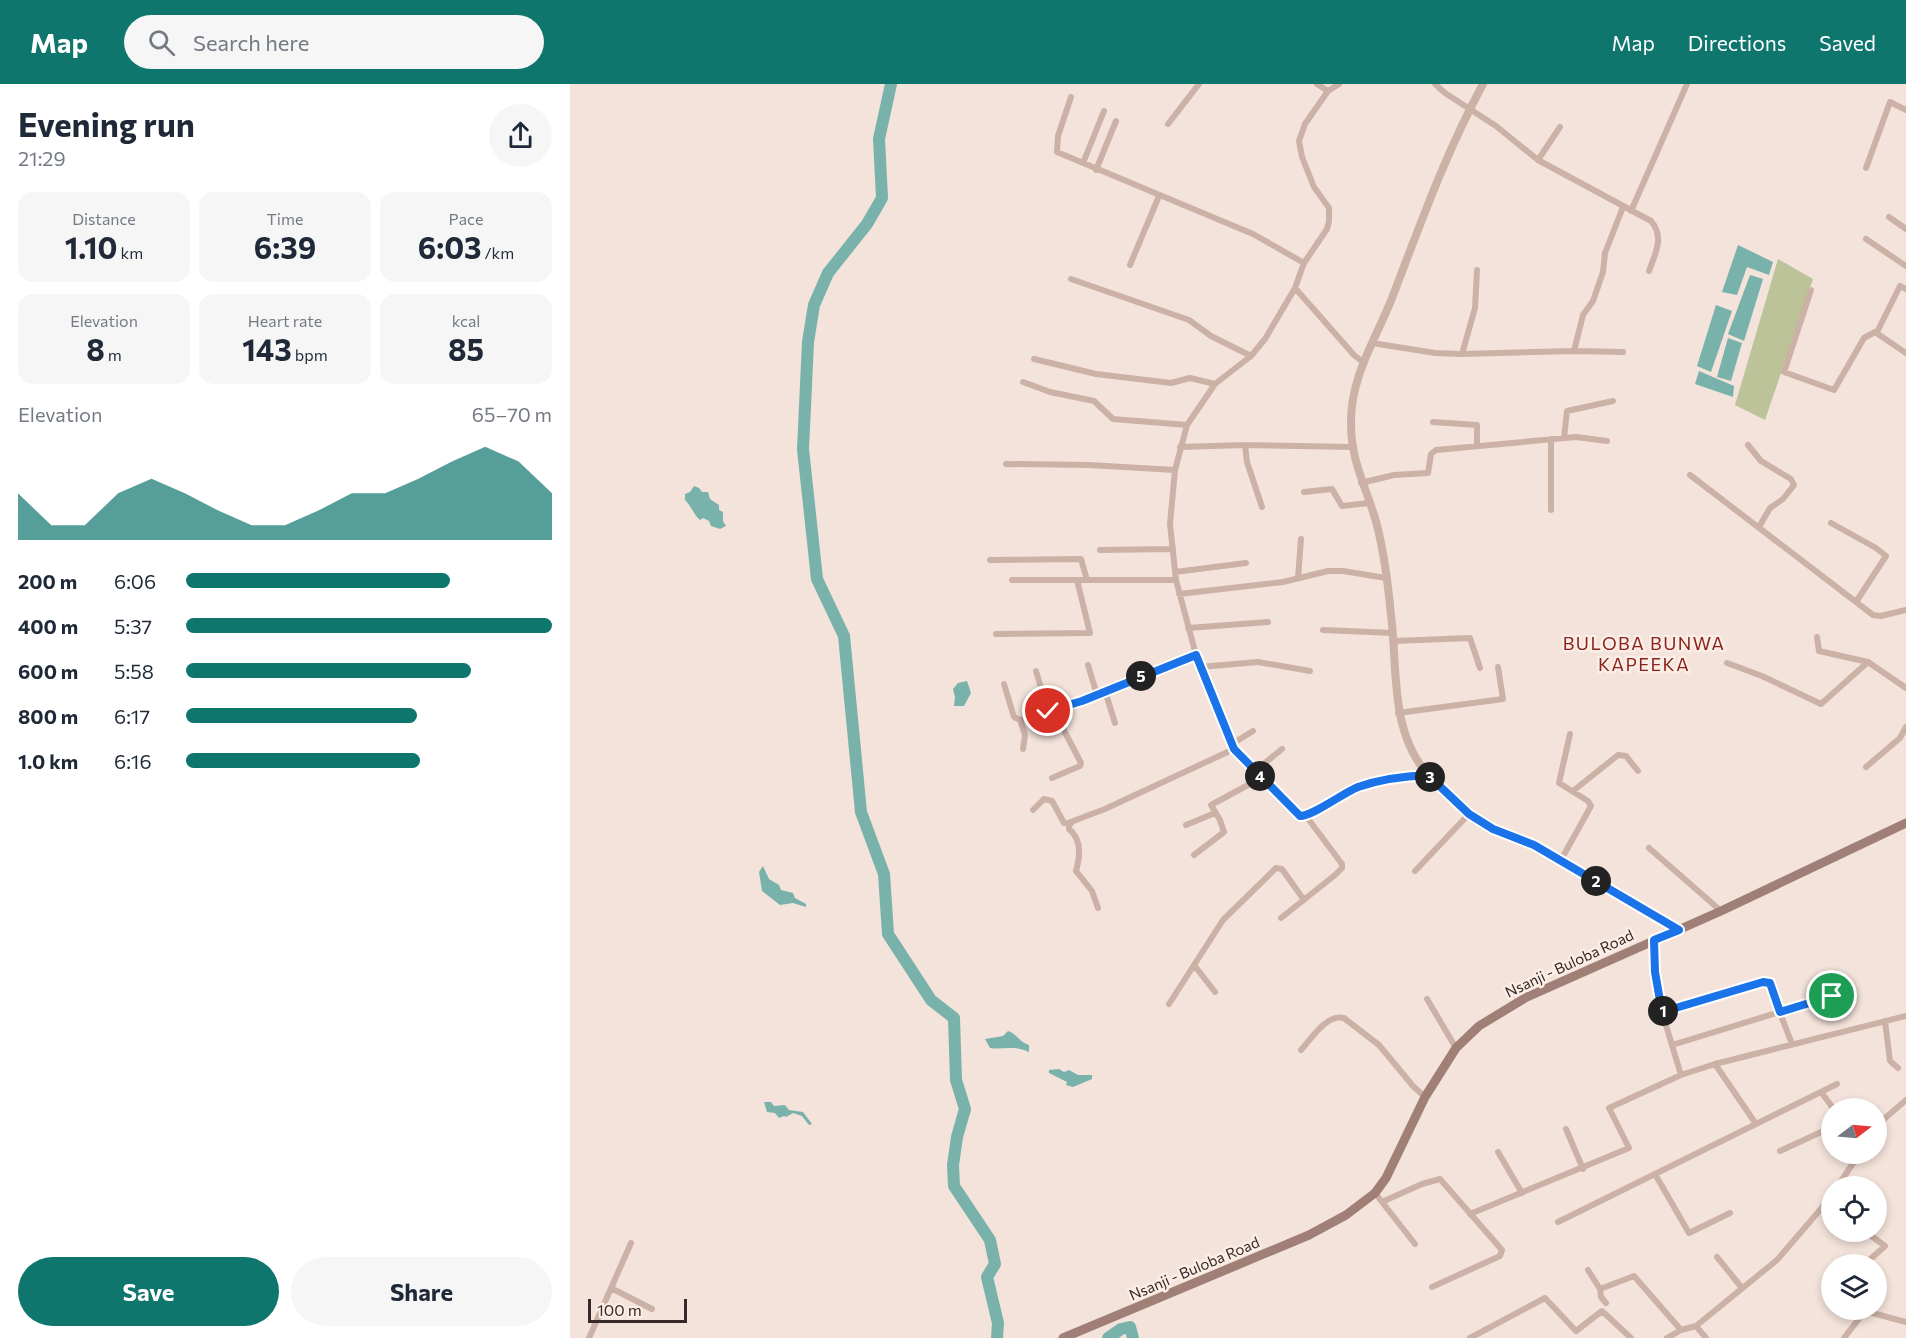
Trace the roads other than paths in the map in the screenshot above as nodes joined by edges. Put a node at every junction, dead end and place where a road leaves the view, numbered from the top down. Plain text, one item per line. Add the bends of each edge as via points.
1 (1199, 84) edge
2 (1317, 84) edge
3 (1339, 84) edge
4 (1435, 84) edge
5 (1483, 84) edge
6 (1687, 84) edge
7 (1328, 92) junction
8 (1071, 97) dead end
9 (1470, 108) junction
10 (1906, 110) edge
11 (1104, 111) dead end
12 (1116, 121) dead end
13 (1168, 124) dead end
14 (1560, 127) dead end
15 (1538, 160) junction
16 (1083, 163) junction
17 (1866, 168) dead end
18 (1096, 170) junction
19 (1159, 196) junction
20 (1623, 207) junction
21 (1631, 211) junction
22 (1889, 217) dead end
23 (1906, 228) edge
24 (1866, 239) dead end
25 (1304, 263) junction
26 (1130, 265) dead end
27 (1906, 266) edge
28 (1477, 270) dead end
29 (1649, 271) dead end
30 (1071, 279) dead end
31 (1295, 288) junction
32 (1906, 289) edge
33 (1811, 290) dead end
34 (1877, 332) junction
35 (1372, 344) junction
36 (1574, 351) junction
37 (1623, 352) dead end
38 (1906, 353) edge
39 (1462, 354) junction
40 (1251, 356) junction
41 (1034, 359) dead end
42 (1364, 363) junction
43 (1023, 382) dead end
44 (1215, 384) junction
45 (1613, 401) dead end
46 (1433, 422) dead end
47 (1187, 425) junction
48 (1564, 438) junction
49 (1551, 439) junction
50 (1607, 441) dead end
51 (1245, 445) junction
52 (1748, 445) dead end
53 (1477, 446) junction
54 (1180, 447) junction
55 (1353, 447) junction
56 (1006, 464) dead end
57 (1175, 470) junction
58 (1690, 475) dead end
59 (1361, 483) junction
60 (1304, 492) dead end
61 (1369, 503) junction
62 (1262, 507) dead end
63 (1551, 510) dead end
64 (1831, 523) dead end
65 (1759, 527) junction
66 (1301, 539) dead end
67 (1173, 549) junction
68 (1100, 550) dead end
69 (990, 560) dead end
70 (1246, 563) dead end
71 (1175, 572) junction
72 (1298, 578) junction
73 (1386, 578) junction
74 (1012, 580) dead end
75 (1077, 580) junction
76 (1086, 580) junction
77 (1176, 580) junction
78 (1179, 594) junction
79 (1856, 602) junction
80 (1906, 609) edge
81 (1268, 622) dead end
82 (1188, 628) junction
83 (1323, 630) dead end
84 (996, 634) dead end
85 (1394, 637) junction
86 (1817, 637) dead end
87 (1196, 655) junction
88 (1868, 662) junction
89 (1727, 663) dead end
90 (1088, 665) dead end
91 (1200, 666) junction
92 (1498, 667) dead end
93 (1480, 668) dead end
94 (1036, 671) dead end
95 (1310, 671) dead end
96 (1004, 684) dead end
97 (1906, 688) edge
98 (1105, 691) junction
99 (1097, 695) junction
100 (1058, 707) junction
101 (1048, 711) junction
102 (1398, 713) junction
103 (1020, 720) junction
104 (1115, 723) dead end
105 (1906, 727) edge
106 (1253, 731) dead end
107 (1570, 734) dead end
108 (1233, 746) junction
109 (1023, 749) dead end
110 (1282, 749) dead end
111 (1866, 767) dead end
112 (1255, 771) junction
113 (1638, 771) dead end
114 (1428, 775) junction
115 (1052, 778) dead end
116 (1261, 778) junction
117 (1573, 791) junction
118 (1034, 810) dead end
119 (1215, 813) junction
120 (1469, 814) junction
121 (1306, 816) junction
122 (1072, 822) junction
123 (1906, 823) edge
124 (1186, 825) dead end
125 (1649, 848) dead end
126 (1194, 855) dead end
127 (1561, 860) junction
128 (1415, 872) dead end
129 (1304, 900) junction
130 (1098, 908) dead end
131 (1721, 911) junction
132 (1281, 918) dead end
133 (1679, 930) junction
134 (1654, 940) junction
135 (1194, 964) junction
136 (1215, 992) dead end
137 (1832, 996) dead end
138 (1427, 999) dead end
139 (1169, 1004) dead end
140 (1662, 1012) junction
141 (1780, 1012) junction
142 (1906, 1016) edge
143 (1886, 1021) junction
144 (1792, 1044) junction
145 (1672, 1045) junction
146 (1456, 1048) junction
147 (1301, 1050) dead end
148 (1715, 1064) junction
149 (1898, 1068) dead end
150 (1681, 1075) junction
151 (1837, 1084) dead end
152 (1821, 1092) junction
153 (1425, 1097) junction
154 (1826, 1098) edge
155 (1906, 1100) edge
156 (1887, 1116) edge
157 (1756, 1124) junction
158 (1566, 1129) dead end
159 (1821, 1132) edge
160 (1780, 1151) dead end
161 (1498, 1152) dead end
162 (1583, 1169) junction
163 (1654, 1174) junction
164 (1375, 1192) junction
165 (1522, 1193) junction
166 (1384, 1201) junction
167 (1821, 1211) edge
168 (1730, 1213) dead end
169 (1470, 1214) junction
170 (1558, 1222) dead end
171 (1880, 1242) edge
172 (631, 1243) dead end
173 (1415, 1244) dead end
174 (1877, 1254) edge
175 (1717, 1257) dead end
176 (1588, 1270) dead end
177 (1432, 1287) dead end
178 (611, 1288) junction
179 (1742, 1288) junction
180 (1600, 1289) junction
181 (1606, 1303) dead end
182 (652, 1309) dead end
183 (1906, 1321) edge
184 (1696, 1326) junction
185 (1681, 1330) junction
186 (589, 1338) edge
187 (1063, 1338) edge
188 (1470, 1338) edge
189 (1631, 1338) edge
190 (1667, 1338) edge
191 (1706, 1338) edge
192 (1844, 1338) edge

1 - 13 street
2 - 7 street
3 - 7 street
4 - 9 street
5 - 9 street
6 - 21 street
7 - 25 street via 1305,124 1299,141 1314,187 1329,208 1327,229
8 - 16 street via 1057,152
9 - 15 street
9 - 35 street
10 - 17 street via 1890,102
11 - 16 street
12 - 18 street
14 - 15 street
15 - 20 street
16 - 18 street
18 - 19 street
19 - 25 street via 1253,234
19 - 26 street
20 - 21 street
20 - 36 street via 1605,253 1593,301 1582,315
21 - 29 street via 1651,221 1658,232 1659,245
22 - 23 street
24 - 27 street
25 - 31 street
28 - 39 street via 1475,308
30 - 40 street via 1189,320
31 - 40 street via 1276,323
31 - 42 street
32 - 34 street via 1900,286
33 - 34 street via 1784,372 1834,390 1863,338
34 - 38 street
35 - 39 street
35 - 42 street
36 - 37 street
36 - 39 street
40 - 44 street
41 - 44 street via 1096,374 1171,383 1190,378
42 - 55 street via 1352,402
43 - 47 street via 1094,401 1113,419
44 - 47 street
45 - 48 street via 1567,411
46 - 53 street via 1477,425
47 - 54 street
48 - 49 street
48 - 50 street
49 - 53 street
49 - 63 street
51 - 54 street
51 - 55 street
51 - 62 street
52 - 65 street via 1761,461 1791,479 1794,485 1770,508
53 - 59 street via 1436,450 1431,454 1428,473 1394,474
54 - 57 street
55 - 59 street
56 - 57 street
57 - 67 street via 1170,524
58 - 65 street
59 - 61 street
60 - 61 street via 1332,489 1342,506
61 - 73 street
64 - 79 street via 1886,556
65 - 79 street
66 - 72 street
67 - 68 street
67 - 71 street
69 - 76 street via 1081,559
70 - 71 street
71 - 77 street
72 - 73 street via 1343,571
72 - 78 street
73 - 85 street
74 - 75 street
75 - 76 street
75 - 84 street via 1090,633
76 - 77 street
77 - 78 street
78 - 82 street
79 - 80 street via 1877,616
81 - 82 street
82 - 87 street
83 - 85 street
85 - 93 street via 1470,638
85 - 102 street
86 - 88 street via 1819,651
87 - 91 street
87 - 98 street
88 - 89 street via 1821,704
88 - 97 street
90 - 99 street
91 - 95 street via 1258,662
91 - 108 street
92 - 102 street via 1503,699
94 - 101 street
96 - 103 street via 1014,717
98 - 99 street
98 - 104 street
99 - 100 street
100 - 101 street
100 - 115 street via 1056,715 1081,764
101 - 103 street
102 - 114 street via 1411,749
103 - 109 street via 1025,735
105 - 111 street via 1900,738
106 - 108 street
107 - 117 street via 1559,783
108 - 112 street
108 - 122 street
110 - 112 street
112 - 116 street
113 - 117 street via 1626,756 1618,755
114 - 120 street
114 - 121 street via 1402,776 1358,787
116 - 119 street via 1211,805
116 - 121 street via 1294,812
117 - 127 street via 1588,801 1591,809
118 - 122 street via 1044,799 1052,801 1065,823
119 - 124 street
119 - 126 street via 1224,832
120 - 127 street
120 - 128 street
121 - 129 street via 1342,868
122 - 130 street via 1069,829 1079,844 1076,871 1092,891
123 - 131 main road, Nsanji - Buloba Road
125 - 131 street
127 - 133 street
129 - 132 street
129 - 135 street via 1282,869 1276,868 1223,920
131 - 133 main road, Nsanji - Buloba Road
133 - 134 main road, Nsanji - Buloba Road
134 - 140 street
134 - 146 main road, Nsanji - Buloba Road via 1525,998 1479,1026
135 - 136 street
135 - 139 street
137 - 141 street
138 - 146 street
140 - 141 street via 1768,982
140 - 145 street
141 - 144 street
141 - 145 street
142 - 143 street
143 - 144 street
143 - 149 street via 1890,1061
144 - 148 street
145 - 150 street
146 - 153 main road, Nsanji - Buloba Road
147 - 153 street via 1330,1020 1344,1018 1379,1045
148 - 150 street
148 - 157 street
150 - 162 street via 1609,1108 1629,1148
151 - 152 street
152 - 154 street
152 - 157 street
153 - 164 main road, Nsanji - Buloba Road via 1386,1178
155 - 156 street
157 - 163 street
158 - 162 street
159 - 160 street
161 - 165 street
162 - 165 street
163 - 168 street via 1689,1233
163 - 170 street
164 - 166 street
164 - 187 main road, Nsanji - Buloba Road via 1346,1215 1309,1235
165 - 169 street
166 - 169 street via 1438,1179
166 - 173 street
167 - 179 street via 1777,1260
169 - 177 street via 1502,1250 1502,1255
171 - 174 street via 1885,1246
172 - 178 street
175 - 179 street
176 - 180 street
178 - 182 street
178 - 186 street
179 - 184 street
180 - 181 street
180 - 185 street via 1634,1276
183 - 192 street via 1865,1311
184 - 185 street
184 - 191 street
185 - 190 street
188 - 189 street via 1545,1298 1576,1331 1602,1311

